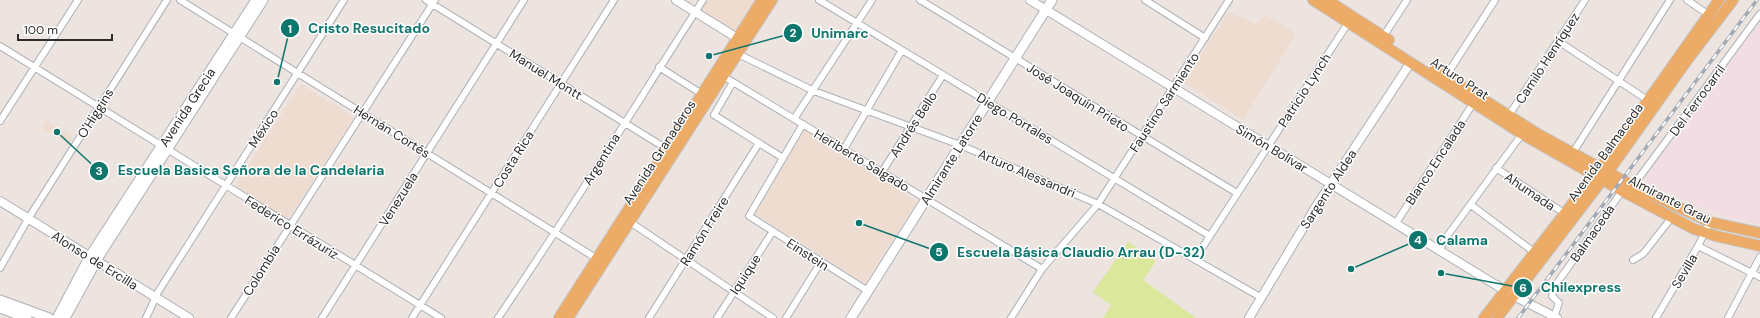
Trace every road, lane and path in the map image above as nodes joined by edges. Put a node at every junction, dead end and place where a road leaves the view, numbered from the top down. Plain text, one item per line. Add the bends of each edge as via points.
1 (78, 0) edge
2 (167, 0) edge
3 (180, 0) edge
4 (256, 0) edge
5 (263, 0) edge
6 (344, 0) edge
7 (426, 0) edge
8 (524, 0) edge
9 (614, 0) edge
10 (676, 0) edge
11 (703, 0) edge
12 (762, 0) edge
13 (772, 0) edge
14 (819, 0) edge
15 (872, 0) edge
16 (920, 0) edge
17 (1030, 0) edge
18 (1052, 0) edge
19 (1145, 0) edge
20 (1230, 0) edge
21 (1313, 0) edge
22 (1327, 0) edge
23 (1407, 0) edge
24 (1495, 0) edge
25 (1585, 0) edge
26 (1670, 0) edge
27 (1687, 0) edge
28 (1719, 0) edge
29 (1733, 0) edge
30 (434, 2) edge
31 (1046, 10) junction
32 (696, 12) junction
33 (1760, 14) edge
34 (1709, 15) junction
35 (856, 23) junction
36 (1348, 23) junction
37 (238, 34) junction
38 (1384, 37) junction
39 (1205, 38) junction
40 (741, 41) junction
41 (1558, 41) junction
42 (497, 44) junction
43 (0, 46) edge
44 (902, 50) junction
45 (738, 54) junction
46 (1016, 57) junction
47 (1411, 62) junction
48 (659, 67) junction
49 (34, 68) junction
50 (299, 72) junction
51 (944, 75) junction
52 (723, 76) junction
53 (1446, 76) junction
54 (1618, 81) junction
55 (733, 82) junction
56 (561, 84) junction
57 (1173, 87) junction
58 (814, 91) junction
59 (702, 94) junction
60 (1649, 101) junction
61 (988, 102) junction
62 (1474, 102) junction
63 (99, 108) junction
64 (866, 111) junction
65 (362, 112) junction
66 (1509, 116) junction
67 (794, 119) junction
68 (0, 121) edge
69 (624, 123) junction
70 (803, 124) junction
71 (910, 128) junction
72 (1522, 134) junction
73 (1141, 137) junction
74 (759, 143) junction
75 (960, 145) junction
76 (1268, 145) junction
77 (164, 149) junction
78 (667, 149) junction
79 (844, 149) junction
80 (427, 153) junction
81 (1572, 154) junction
82 (783, 158) junction
83 (1496, 168) junction
84 (882, 172) junction
85 (1601, 173) junction
86 (1115, 178) junction
87 (1331, 183) junction
88 (225, 186) junction
89 (1633, 186) junction
90 (1622, 191) junction
91 (492, 193) junction
92 (1237, 193) junction
93 (926, 199) junction
94 (0, 202) edge
95 (1098, 204) junction
96 (1471, 205) junction
97 (1564, 213) junction
98 (1672, 217) junction
99 (28, 219) junction
100 (630, 222) junction
101 (1710, 222) junction
102 (1396, 223) junction
103 (289, 226) junction
104 (773, 231) junction
105 (1705, 232) junction
106 (556, 233) junction
107 (1760, 233) edge
108 (1210, 236) junction
109 (1698, 246) junction
110 (1760, 246) edge
111 (1440, 250) junction
112 (1534, 252) junction
113 (1760, 257) edge
114 (93, 258) junction
115 (686, 259) junction
116 (1195, 259) junction
117 (600, 260) junction
118 (1633, 260) dead end
119 (821, 262) junction
120 (355, 266) junction
121 (0, 268) edge
122 (1042, 269) junction
123 (1752, 273) junction
124 (1760, 276) edge
125 (734, 292) junction
126 (868, 292) junction
127 (1510, 293) junction
128 (155, 297) junction
129 (1262, 298) junction
130 (0, 300) edge
131 (420, 305) junction
132 (0, 308) edge
133 (1556, 317) edge
134 (27, 318) edge
135 (49, 318) edge
136 (57, 318) edge
137 (65, 318) edge
138 (146, 318) edge
139 (189, 318) edge
140 (231, 318) edge
141 (322, 318) edge
142 (412, 318) edge
143 (441, 318) edge
144 (498, 318) edge
145 (558, 318) edge
146 (568, 318) edge
147 (648, 318) edge
148 (717, 318) edge
149 (773, 318) edge
150 (786, 318) edge
151 (851, 318) edge
152 (1011, 318) edge
153 (1249, 318) edge
154 (1484, 318) edge
155 (1497, 318) edge
156 (1656, 318) edge
157 (1728, 318) edge

1 - 49 street
2 - 63 street, O'Higgins
3 - 37 street, Hernán Cortés
4 - 37 main road, Avenida Grecia
5 - 37 main road, Avenida Grecia
6 - 50 street, México
7 - 30 street, Manuel Montt
8 - 42 street, Venezuela
9 - 56 street, Costa Rica
10 - 32 street
11 - 32 street, Argentina
12 - 40 main road, Avenida Granaderos
13 - 40 main road, Avenida Granaderos
14 - 35 street, Diego Portales
15 - 35 street
16 - 46 street, José Joaquín Prieto
17 - 31 street, Simón Bolívar
18 - 31 main road, Almirante Latorre
19 - 39 street
20 - 39 street, Faustino Sarmiento
21 - 36 main road, Arturo Prat
22 - 38 main road, Arturo Prat
23 - 38 street
24 - 53 street
25 - 41 street, Camilo Henríquez
26 - 54 street
27 - 34 street
28 - 34 main road, Avenida Balmaceda
29 - 85 main road, Avenida Balmaceda
30 - 42 street, Manuel Montt
30 - 65 street, Colombia
31 - 46 main road, Almirante Latorre
31 - 57 street, Simón Bolívar
32 - 40 street
32 - 48 street, Argentina
33 - 89 street, Del Ferrocarril
34 - 60 main road, Avenida Balmaceda
35 - 44 street, Diego Portales
35 - 58 street
36 - 47 main road, Arturo Prat
36 - 76 street, Patricio Lynch
37 - 50 street, Hernán Cortés
37 - 77 main road, Avenida Grecia
38 - 53 main road, Arturo Prat
39 - 57 street, Faustino Sarmiento
40 - 45 main road, Avenida Granaderos
40 - 59 main road, Avenida Granaderos
41 - 54 street
41 - 66 street, Camilo Henríquez
42 - 56 street, Manuel Montt
42 - 80 street, Venezuela
43 - 49 street, Federico Errázuriz
44 - 51 street, Diego Portales
44 - 64 street
45 - 52 main road, Avenida Granaderos
45 - 58 street, Arturo Alessandri
46 - 61 main road, Almirante Latorre
46 - 73 street, José Joaquín Prieto
47 - 62 main road, Arturo Prat
47 - 87 street, Sargento Aldea
48 - 59 street
48 - 69 street, Argentina
49 - 63 street, Federico Errázuriz
49 - 68 street
50 - 65 street, Hernán Cortés
50 - 88 street, México
51 - 61 street, Diego Portales
51 - 71 street, Andrés Bello
52 - 55 street, Heriberto Salgado
52 - 100 main road, Avenida Granaderos
53 - 66 main road, Arturo Prat
54 - 60 street
54 - 81 street
55 - 67 street, Heriberto Salgado
55 - 74 street via 714,115
56 - 69 street, Manuel Montt
56 - 91 street, Costa Rica
57 - 73 street, Faustino Sarmiento
57 - 76 street, Simón Bolívar
58 - 64 street, Arturo Alessandri
58 - 67 street
59 - 78 main road, Avenida Granaderos
60 - 85 main road, Avenida Balmaceda
61 - 75 main road, Almirante Latorre
61 - 86 street, Diego Portales
62 - 72 main road, Arturo Prat
62 - 102 street, Blanco Encalada
63 - 77 street, Federico Errázuriz
63 - 99 street, O'Higgins
64 - 71 street, Arturo Alessandri
64 - 79 street
65 - 80 street, Hernán Cortés
65 - 103 street, Colombia
66 - 81 main road, Arturo Prat
67 - 70 street, Heriberto Salgado
69 - 78 street, Manuel Montt
69 - 106 street, Argentina
70 - 79 street, Heriberto Salgado
70 - 82 street
71 - 75 street, Arturo Alessandri
71 - 84 street, Andrés Bello
72 - 83 street
72 - 85 main road, Arturo Prat
73 - 86 street, Faustino Sarmiento
73 - 92 street, José Joaquín Prieto
74 - 82 street
74 - 115 street, Ramón Freire
75 - 93 main road, Almirante Latorre
75 - 95 street, Arturo Alessandri
76 - 87 street, Simón Bolívar
76 - 92 street, Patricio Lynch
77 - 88 street, Federico Errázuriz
77 - 114 main road, Avenida Grecia
78 - 117 main road, Avenida Granaderos
79 - 84 street, Heriberto Salgado
80 - 91 street, Hernán Cortés
80 - 120 street, Venezuela
81 - 85 main road, Arturo Prat
82 - 104 street, Einstein via 749,216
83 - 96 street
83 - 97 street, Ahumada
84 - 93 street, Heriberto Salgado
85 - 89 main road, Almirante Grau
85 - 90 main road, Almirante Grau
85 - 97 main road, Avenida Balmaceda
85 - 127 main road, Avenida Balmaceda
86 - 95 street, Faustino Sarmiento
86 - 108 street, Diego Portales
87 - 102 street, Simón Bolívar
87 - 129 street, Sargento Aldea
88 - 103 street, Federico Errázuriz
88 - 128 street, México
89 - 101 main road, Almirante Grau
90 - 98 main road, Almirante Grau
90 - 133 street, Balmaceda via 1555,286 1552,296 1559,303
91 - 106 street, Hernán Cortés
91 - 131 street, Costa Rica
92 - 108 street, Patricio Lynch
93 - 122 street, Heriberto Salgado
93 - 126 main road, Almirante Latorre
94 - 99 street, Alonso de Ercilla
95 - 116 street, Arturo Alessandri
95 - 122 street, Faustino Sarmiento
96 - 111 street
96 - 112 street
97 - 112 main road, Avenida Balmaceda
98 - 105 main road, Almirante Grau
98 - 118 street via 1643,254
99 - 114 street, Alonso de Ercilla
99 - 121 street, O'Higgins
100 - 115 street
100 - 117 main road, Avenida Granaderos
101 - 105 street, Sevilla
101 - 107 main road, Almirante Grau
102 - 111 street, Simón Bolívar
103 - 120 street, Federico Errázuriz
103 - 140 street, Colombia
104 - 119 street, Einstein
104 - 125 street, Iquique
105 - 109 street, Sevilla
105 - 110 main road, Almirante Grau
106 - 117 street, Hernán Cortés
106 - 144 street, Argentina
108 - 116 street, Patricio Lynch
109 - 123 street
109 - 156 street, Sevilla
111 - 127 street, Simón Bolívar
112 - 127 main road, Avenida Balmaceda
113 - 123 street
114 - 128 street, Alonso de Ercilla
114 - 136 main road, Avenida Grecia
114 - 137 main road, Avenida Grecia
115 - 125 street
115 - 147 street, Ramón Freire
116 - 129 street, Arturo Alessandri
117 - 145 main road, Avenida Granaderos
117 - 146 main road, Avenida Granaderos
119 - 126 street, Einstein
119 - 150 street
120 - 131 street, Federico Errázuriz
120 - 141 street, Venezuela
122 - 152 street, Faustino Sarmiento
123 - 124 street
123 - 157 street
125 - 148 street, Iquique
125 - 149 street
126 - 151 main road, Almirante Latorre
127 - 133 street, Simón Bolívar
127 - 154 main road, Avenida Balmaceda
127 - 155 main road, Avenida Balmaceda
128 - 138 street, México
128 - 139 street, Alonso de Ercilla
129 - 153 street, Sargento Aldea
130 - 135 main road
131 - 142 street, Costa Rica
131 - 143 street, Federico Errázuriz
132 - 134 main road

